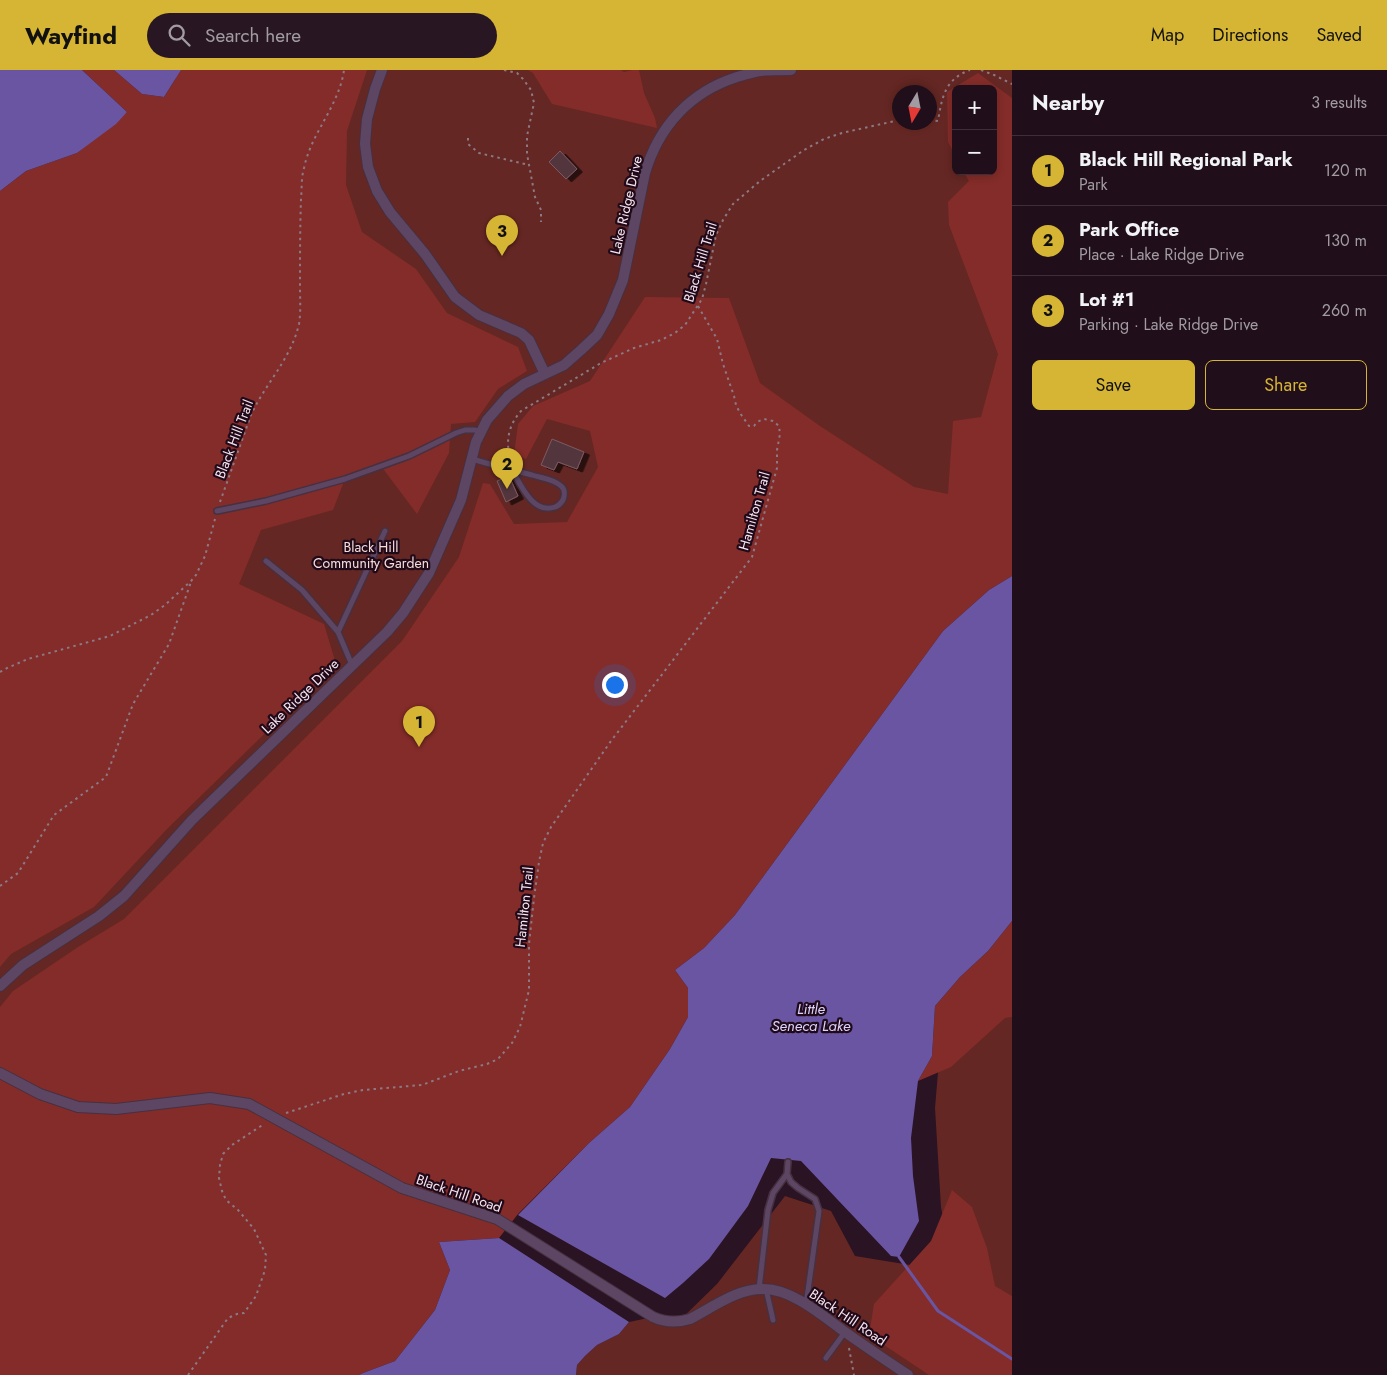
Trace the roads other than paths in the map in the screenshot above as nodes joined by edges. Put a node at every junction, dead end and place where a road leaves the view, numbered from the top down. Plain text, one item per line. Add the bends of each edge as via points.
1 (382, 70) edge
2 (791, 70) edge
3 (545, 374) junction
4 (481, 431) junction
5 (471, 459) junction
6 (512, 470) junction
7 (217, 511) road end
8 (385, 531) dead end
9 (266, 561) dead end
10 (338, 632) junction
11 (352, 665) junction
12 (0, 986) edge
13 (0, 1073) edge
14 (788, 1162) dead end
15 (787, 1174) junction
16 (762, 1289) junction
17 (806, 1305) junction
18 (773, 1320) dead end
19 (846, 1333) junction
20 (826, 1358) dead end
21 (908, 1375) edge

1 - 3 street via 367,119 365,144 368,167 377,191 455,296 479,315 521,333 529,340
2 - 3 street, Lake Ridge Drive via 758,71 722,82 692,100 667,126 650,156 623,280 609,314 597,334 581,350 564,365
3 - 4 street, Lake Ridge Drive via 508,396
4 - 5 street, Lake Ridge Drive
4 - 7 lane via 456,433 409,456 344,479
5 - 6 lane
5 - 11 street, Lake Ridge Drive via 461,500 429,573 398,619
6 - 6 lane via 560,485 565,495 562,501 551,508 537,505 530,500
8 - 10 lane
9 - 10 lane via 302,590
10 - 11 lane
11 - 12 street, Lake Ridge Drive via 192,820 124,896 23,965
13 - 16 street, Black Hill Road via 40,1094 78,1107 116,1109 210,1098 249,1104 402,1188 497,1219 660,1320 676,1322 690,1319 735,1295
14 - 15 lane
15 - 16 lane via 773,1193 768,1210
15 - 17 lane via 791,1182 816,1199 819,1211
16 - 17 street, Black Hill Road via 784,1293
16 - 18 lane
17 - 19 street, Black Hill Road
19 - 20 lane
19 - 21 street, Black Hill Road

